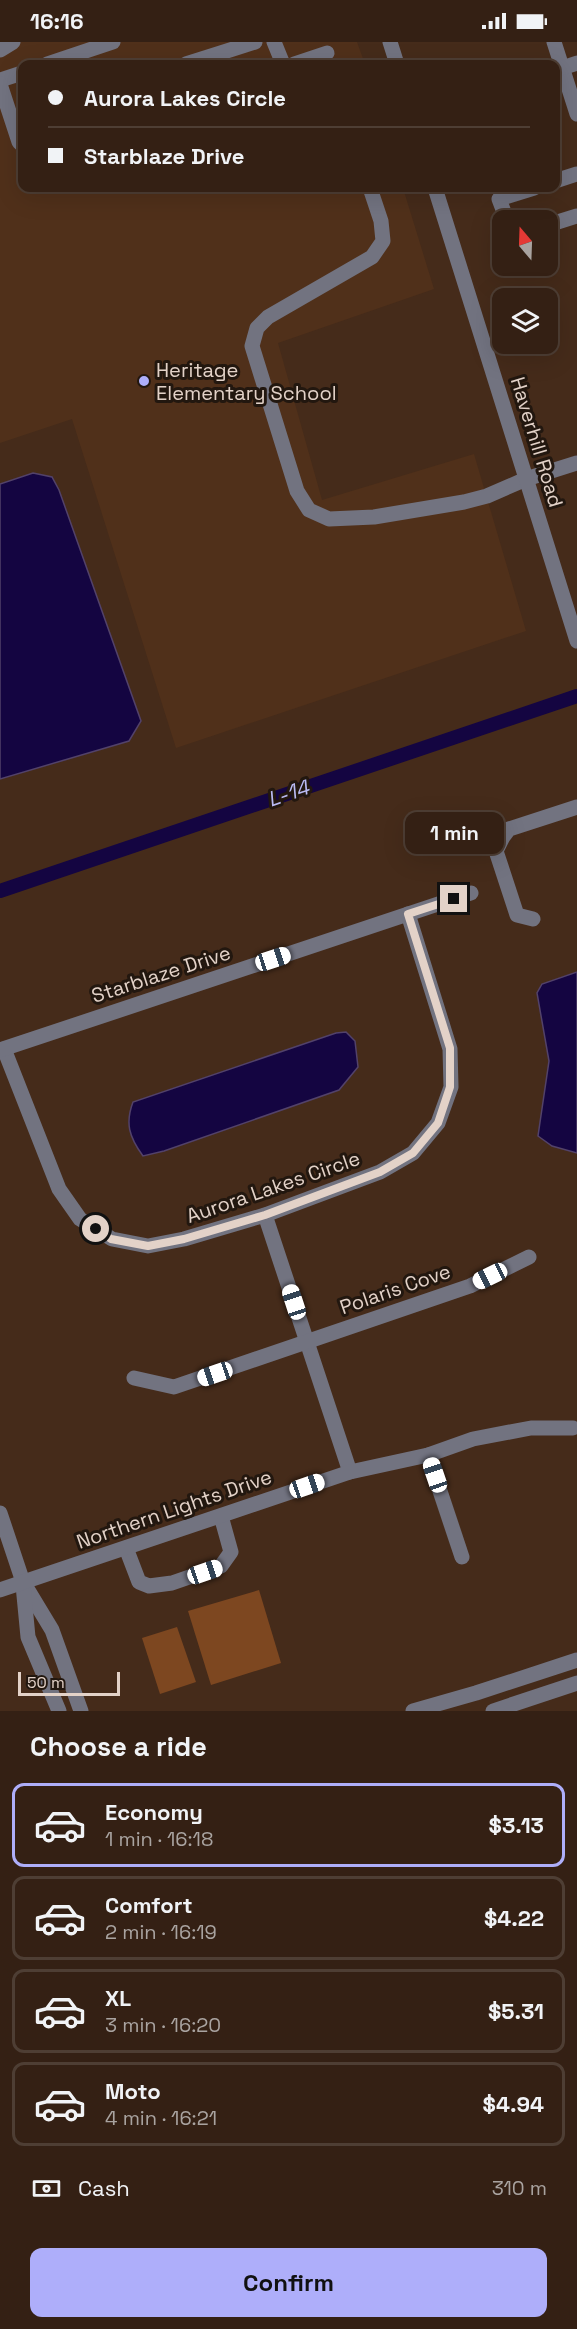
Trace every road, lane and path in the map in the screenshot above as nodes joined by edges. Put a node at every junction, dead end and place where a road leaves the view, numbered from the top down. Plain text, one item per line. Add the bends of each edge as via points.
1 (13, 42) edge
2 (113, 42) edge
3 (255, 42) edge
4 (274, 42) edge
5 (390, 42) edge
6 (554, 42) edge
7 (0, 50) edge
8 (327, 53) edge
9 (58, 60) edge
10 (199, 60) edge
11 (281, 60) edge
12 (306, 60) edge
13 (395, 60) edge
14 (570, 65) edge
15 (18, 75) edge
16 (0, 82) edge
17 (577, 114) edge
18 (17, 119) edge
19 (577, 174) edge
20 (560, 179) edge
21 (371, 192) edge
22 (436, 192) edge
23 (521, 192) edge
24 (503, 210) edge
25 (577, 216) edge
26 (558, 222) edge
27 (577, 463) edge
28 (526, 479) junction
29 (577, 641) edge
30 (577, 807) edge
31 (471, 893) dead end
32 (408, 914) junction
33 (533, 919) dead end
34 (2, 1049) edge
35 (265, 1215) junction
36 (529, 1257) dead end
37 (307, 1342) junction
38 (134, 1378) dead end
39 (573, 1428) dead end
40 (428, 1455) junction
41 (350, 1472) junction
42 (0, 1513) edge
43 (221, 1516) junction
44 (126, 1548) junction
45 (462, 1557) dead end
46 (23, 1582) junction
47 (0, 1590) edge
48 (577, 1660) edge
49 (577, 1683) edge
50 (59, 1711) edge
51 (81, 1711) edge
52 (413, 1711) edge
53 (493, 1711) edge

1 - 7 street
2 - 9 street
3 - 10 street
4 - 11 street
5 - 13 street
6 - 14 street
8 - 12 street
14 - 17 street
15 - 16 street
16 - 18 street
19 - 20 street
21 - 28 street via 384,241 372,257 268,318 257,328 252,346 297,491 309,510 329,519 374,517 464,502
22 - 28 street, Haverhill Road
23 - 24 street via 499,199
25 - 26 street
27 - 28 street
28 - 29 street, Haverhill Road
30 - 33 street via 509,829 496,851 517,915
31 - 32 street, Starblaze Drive
32 - 34 street, Starblaze Drive
32 - 35 street, Aurora Lakes Circle via 450,1048 450,1087 438,1123 413,1153 380,1172
34 - 35 street, Aurora Lakes Circle via 59,1189 80,1219 111,1239 148,1246
35 - 37 street
36 - 37 street, Polaris Cove via 470,1286
37 - 38 street, Polaris Cove via 174,1387
37 - 41 street
39 - 40 street, Northern Lights Drive via 531,1428 473,1439
40 - 41 street, Northern Lights Drive
40 - 45 street
41 - 43 street, Northern Lights Drive
42 - 46 street
43 - 44 street, Northern Lights Drive
43 - 44 street via 231,1552 221,1566 172,1583 149,1586 139,1582
44 - 46 street, Northern Lights Drive
46 - 47 street, Northern Lights Drive
46 - 50 street via 28,1637
46 - 51 street via 52,1630
48 - 52 street
49 - 53 street

